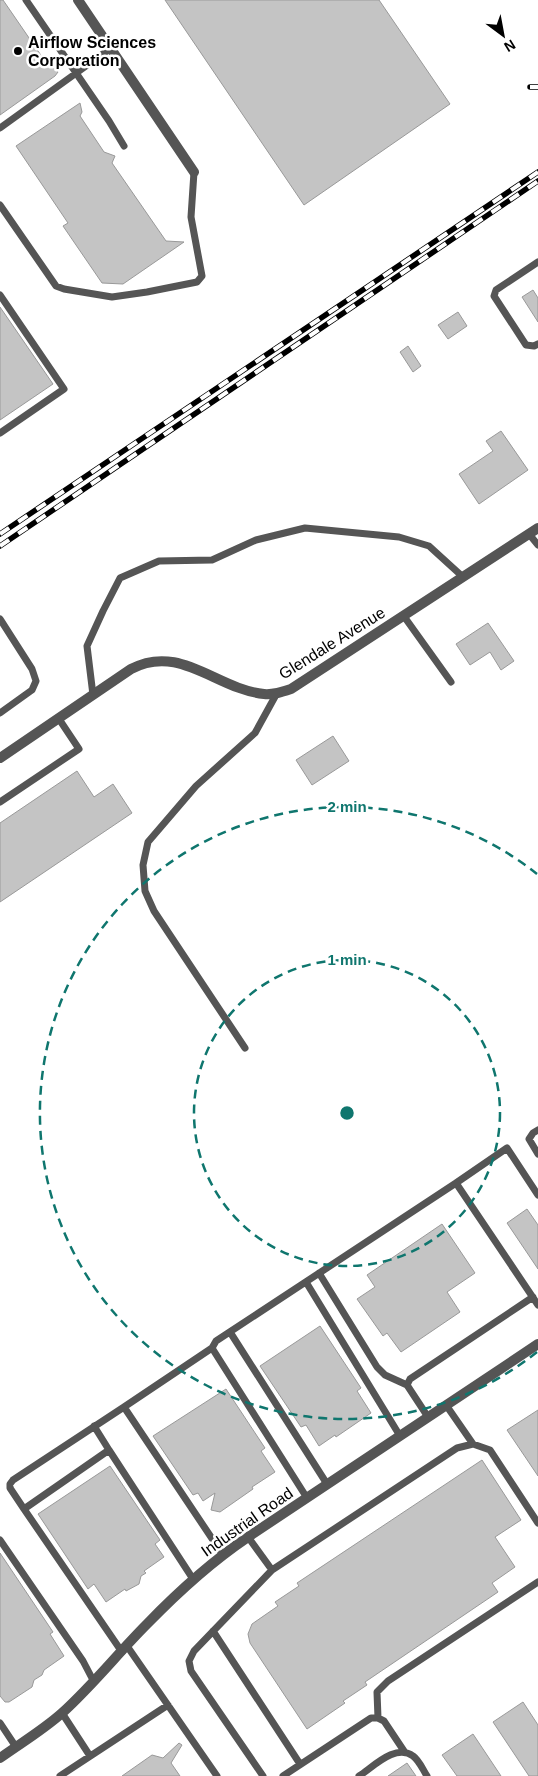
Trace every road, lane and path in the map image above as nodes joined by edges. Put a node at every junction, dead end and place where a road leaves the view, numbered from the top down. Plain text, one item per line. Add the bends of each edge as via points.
1 (26, 0) edge
2 (78, 0) edge
3 (111, 48) junction
4 (76, 74) junction
5 (0, 128) edge
6 (124, 146) dead end
7 (194, 172) joint
8 (0, 205) edge
9 (538, 262) edge
10 (0, 295) edge
11 (538, 344) edge
12 (0, 433) edge
13 (534, 531) edge
14 (538, 545) edge
15 (463, 577) junction
16 (404, 615) junction
17 (0, 619) edge
18 (451, 682) dead end
19 (277, 693) junction
20 (93, 696) junction
21 (0, 713) edge
22 (58, 718) junction
23 (0, 758) edge
24 (0, 802) edge
25 (245, 1048) dead end
26 (538, 1130) edge
27 (538, 1154) edge
28 (456, 1183) junction
29 (538, 1195) edge
30 (319, 1274) junction
31 (306, 1282) junction
32 (533, 1297) junction
33 (538, 1305) edge
34 (230, 1332) junction
35 (538, 1344) edge
36 (212, 1348) junction
37 (407, 1385) junction
38 (446, 1405) junction
39 (124, 1407) junction
40 (428, 1417) junction
41 (94, 1426) junction
42 (400, 1436) junction
43 (473, 1444) junction
44 (109, 1450) junction
45 (327, 1484) junction
46 (307, 1498) junction
47 (24, 1509) junction
48 (538, 1523) edge
49 (248, 1537) junction
50 (0, 1540) edge
51 (223, 1555) junction
52 (272, 1570) junction
53 (193, 1579) junction
54 (538, 1582) edge
55 (213, 1631) junction
56 (124, 1649) junction
57 (94, 1682) junction
58 (168, 1705) junction
59 (62, 1713) junction
60 (378, 1718) junction
61 (0, 1723) edge
62 (16, 1747) junction
63 (404, 1751) junction
64 (90, 1756) junction
65 (0, 1758) edge
66 (300, 1764) junction
67 (60, 1776) edge
68 (217, 1776) edge
69 (263, 1776) edge
70 (282, 1776) edge
71 (360, 1776) edge
72 (427, 1776) edge

1 - 4 lane
2 - 3 street
3 - 4 lane
3 - 7 street
4 - 5 lane
4 - 6 lane
7 - 8 lane via 191,217 202,276 197,282 147,292 112,297 56,286
9 - 11 lane via 496,290 494,296 526,345
10 - 12 lane via 64,389
13 - 14 lane
13 - 15 street, Glendale Avenue
15 - 16 street, Glendale Avenue
15 - 20 lane via 429,546 399,537 305,528 256,540 212,560 158,561 120,578 103,611 87,646
16 - 18 lane
16 - 19 street, Glendale Avenue via 291,689
17 - 21 lane via 36,680 32,690
19 - 20 street, Glendale Avenue via 244,690 183,664 162,660 142,663
19 - 25 lane via 255,733 196,786 162,824 148,842 143,865 145,891 154,911
20 - 22 street, Glendale Avenue
22 - 23 street, Glendale Avenue
22 - 24 lane via 79,749
26 - 27 lane via 529,1139
28 - 29 lane via 507,1148
28 - 30 lane
28 - 32 lane
30 - 31 lane
30 - 37 lane via 377,1367 385,1375
31 - 34 lane
31 - 42 lane
32 - 33 lane
32 - 37 lane via 410,1379
34 - 36 lane via 216,1341
34 - 45 lane
35 - 38 street, Industrial Road
36 - 39 lane
36 - 46 lane
37 - 40 lane
38 - 40 street, Industrial Road
38 - 43 lane
39 - 41 lane
39 - 51 lane
40 - 42 street, Industrial Road
41 - 44 lane
41 - 47 lane via 10,1484
42 - 45 street, Industrial Road
43 - 48 lane via 490,1450
43 - 52 lane via 457,1448
44 - 47 lane
44 - 53 lane
45 - 46 street, Industrial Road
46 - 49 street, Industrial Road
47 - 56 lane
49 - 51 street, Industrial Road
49 - 52 lane
50 - 57 lane
51 - 53 street, Industrial Road
52 - 55 lane
53 - 56 street, Industrial Road
54 - 60 lane via 388,1682 377,1692
55 - 66 lane
55 - 69 lane via 194,1651 189,1661 192,1671
56 - 57 street, Industrial Road
56 - 58 lane
57 - 59 street, Industrial Road
58 - 64 lane
58 - 68 lane
59 - 62 street, Industrial Road
59 - 64 lane
60 - 63 lane via 384,1721
60 - 66 lane via 371,1718
61 - 62 lane
62 - 65 street, Industrial Road
63 - 71 lane via 393,1753
63 - 72 lane via 414,1757
64 - 67 lane
66 - 70 lane

